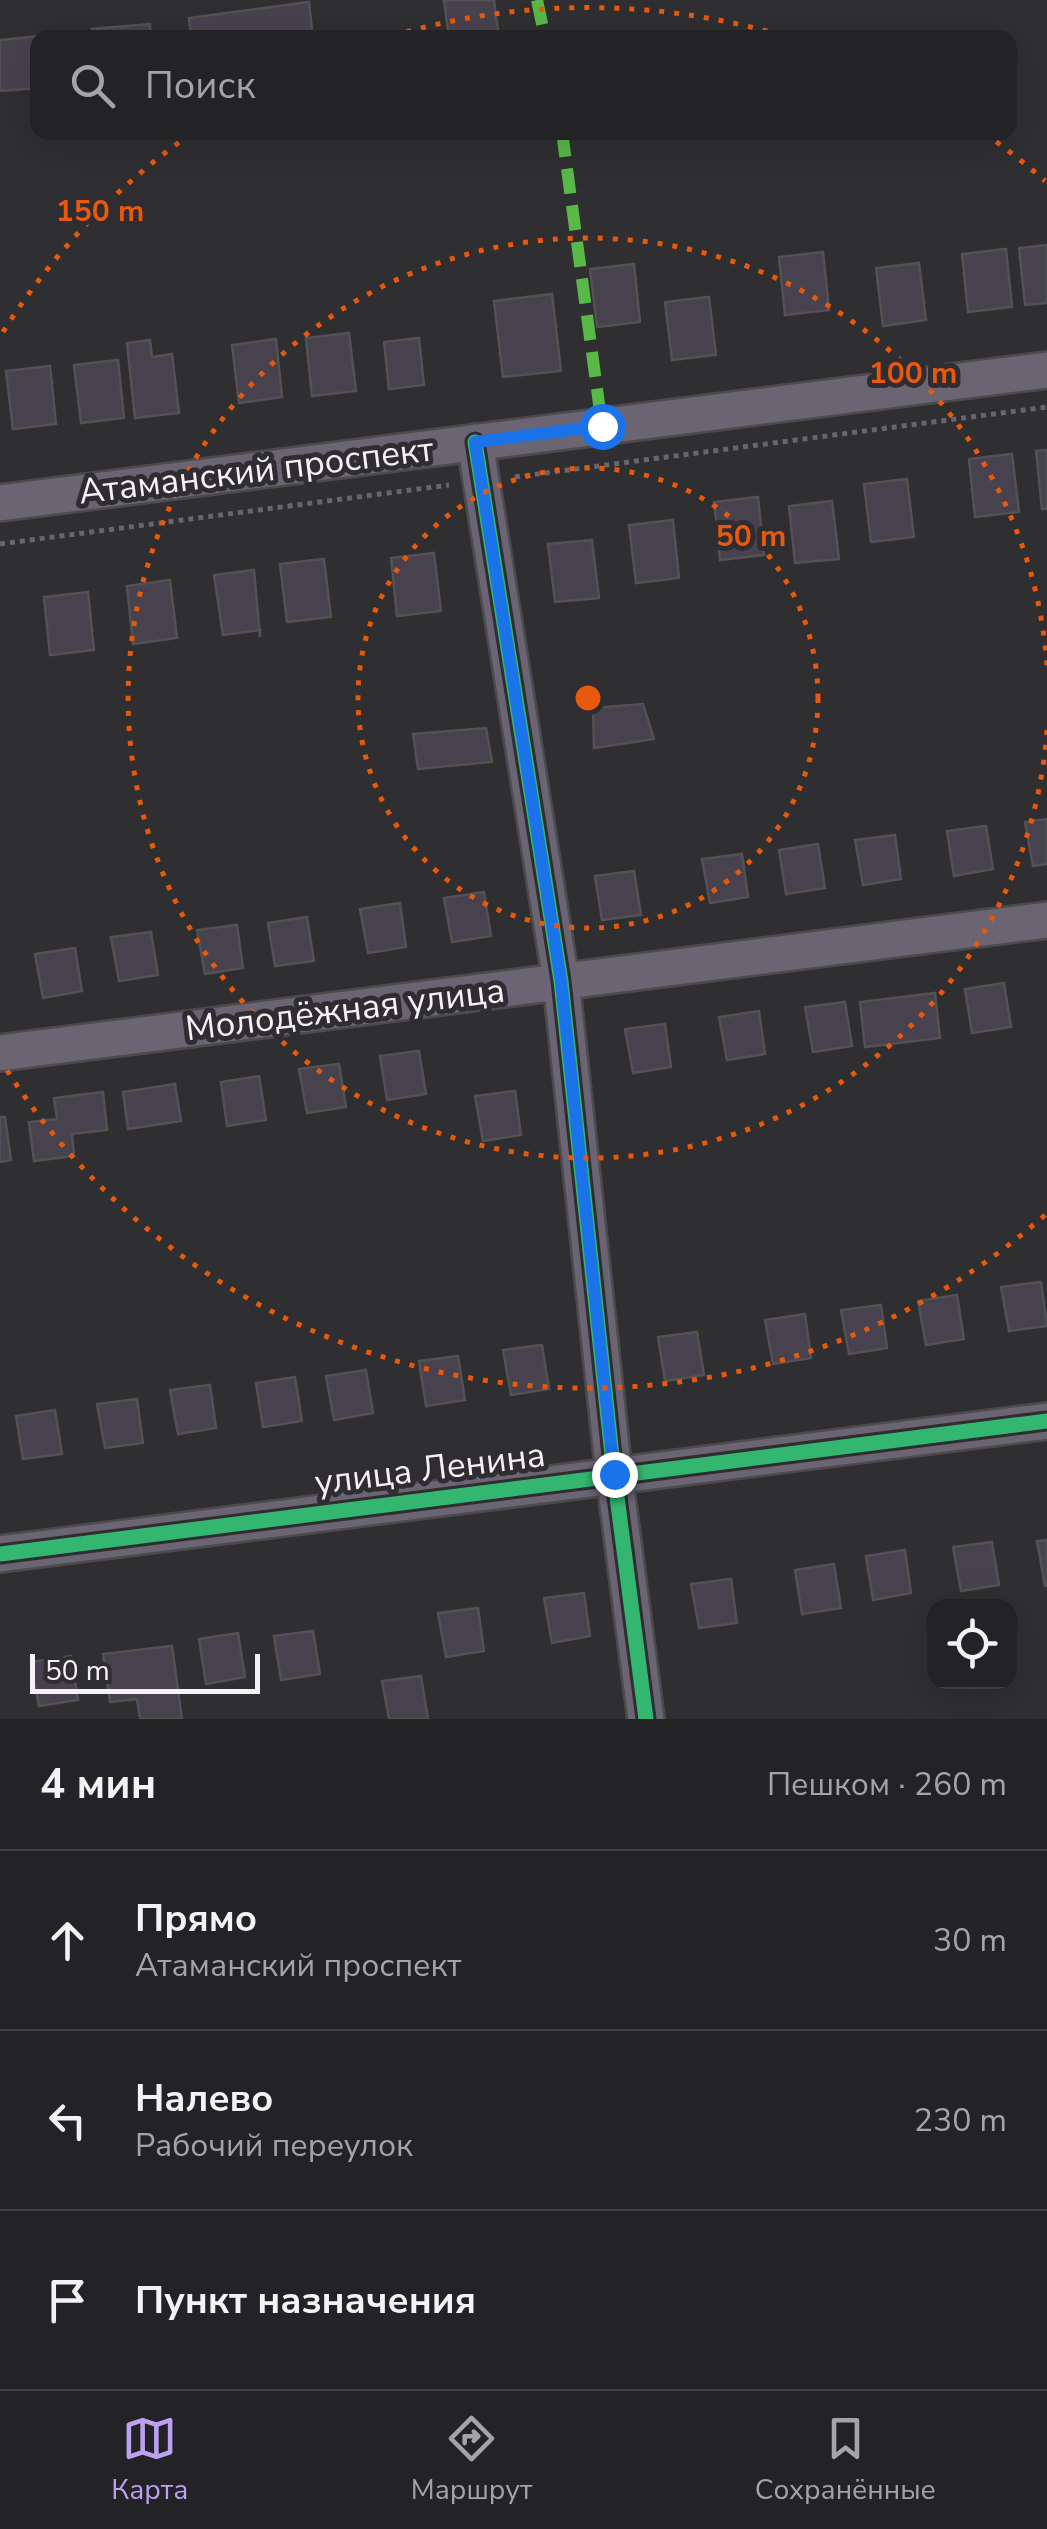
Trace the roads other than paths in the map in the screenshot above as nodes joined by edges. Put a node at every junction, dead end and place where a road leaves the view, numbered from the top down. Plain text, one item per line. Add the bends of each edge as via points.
1 (1047, 370) edge
2 (475, 442) junction
3 (0, 503) edge
4 (1047, 920) edge
5 (561, 981) junction
6 (0, 1053) edge
7 (1047, 1421) edge
8 (614, 1474) junction
9 (0, 1554) edge
10 (646, 1719) edge

1 - 2 street, Атаманский проспект
2 - 3 street, Атаманский проспект
2 - 5 street
4 - 5 street, Молодёжная улица
5 - 6 street, Молодёжная улица
5 - 8 street
7 - 8 street, улица Ленина
8 - 9 street, улица Ленина
8 - 10 street

